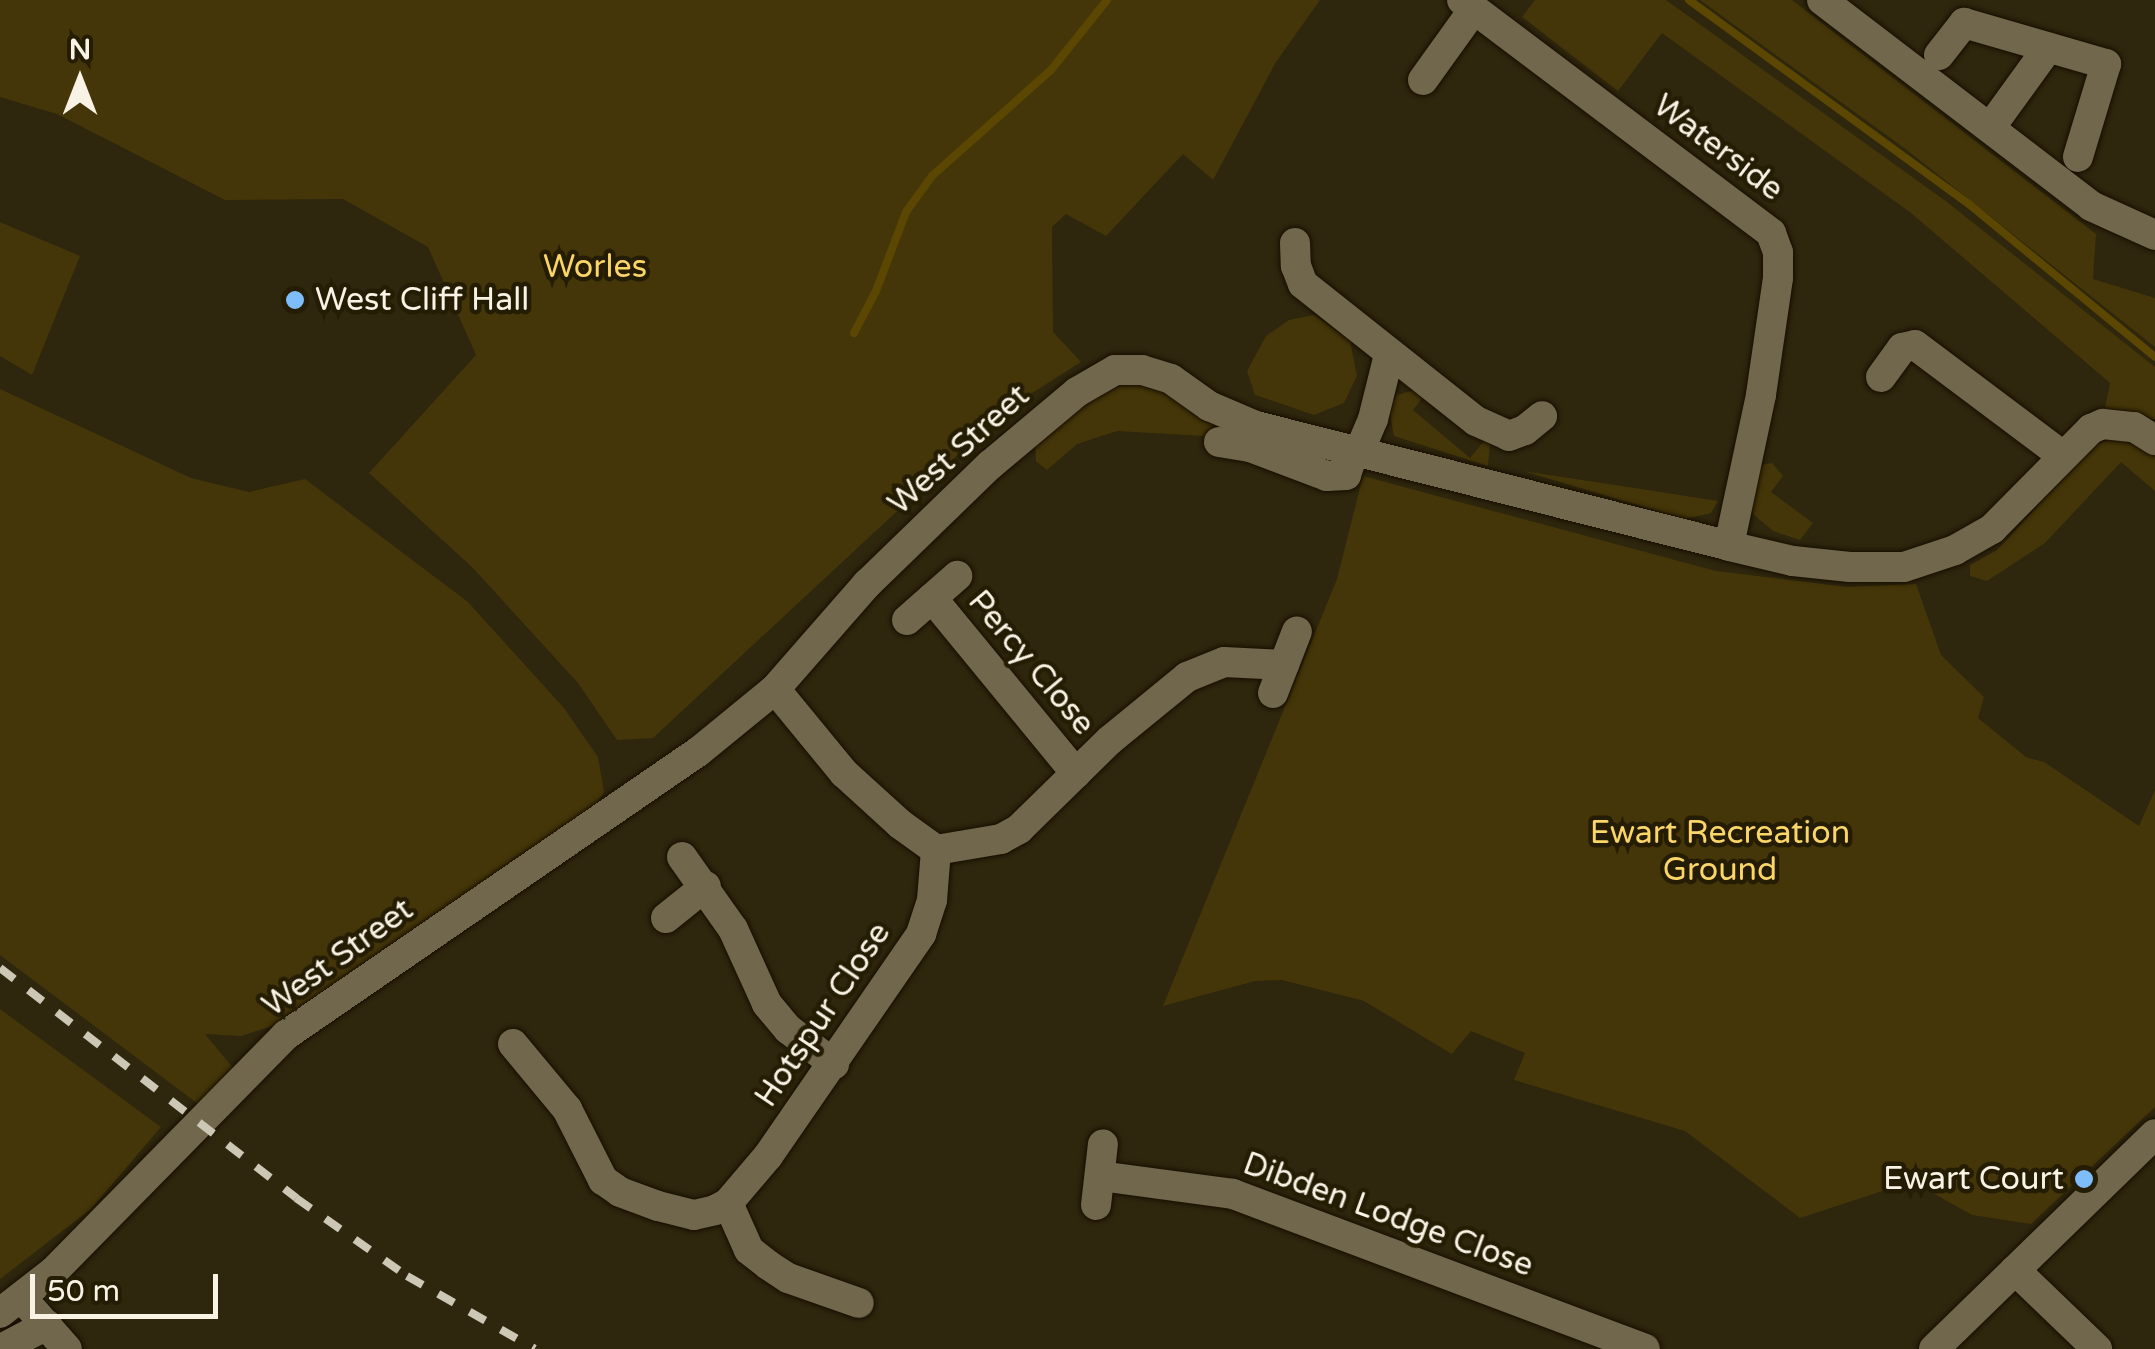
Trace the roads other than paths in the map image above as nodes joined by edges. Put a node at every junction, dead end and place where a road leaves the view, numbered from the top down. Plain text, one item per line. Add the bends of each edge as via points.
1 (1822, 0) edge
2 (1468, 5) edge
3 (2048, 48) junction
4 (1939, 55) dead end
5 (1422, 80) dead end
6 (1990, 128) junction
7 (2078, 156) dead end
8 (2155, 235) edge
9 (1296, 243) dead end
10 (1389, 355) junction
11 (1881, 377) dead end
12 (1542, 416) dead end
13 (2155, 440) edge
14 (1219, 442) dead end
15 (1357, 452) junction
16 (2063, 456) junction
17 (1729, 546) junction
18 (957, 576) dead end
19 (932, 598) junction
20 (907, 620) dead end
21 (1297, 631) dead end
22 (775, 688) junction
23 (1076, 772) junction
24 (936, 850) junction
25 (682, 856) dead end
26 (706, 886) junction
27 (666, 918) dead end
28 (513, 1044) dead end
29 (834, 1064) junction
30 (2155, 1134) edge
31 (1103, 1144) dead end
32 (728, 1203) junction
33 (2016, 1270) junction
34 (859, 1303) dead end
35 (10, 1305) edge
36 (47, 1324) junction
37 (1, 1349) edge
38 (67, 1349) edge
39 (1645, 1349) edge
40 (1934, 1349) edge
41 (2097, 1349) edge

1 - 6 street
2 - 5 street
2 - 17 street, Waterside via 1771,233 1778,278
3 - 4 street via 1964,23
3 - 6 street
3 - 7 street via 2106,64
6 - 8 street via 2090,206
9 - 10 street via 1303,284
10 - 12 street via 1493,432 1508,436
10 - 15 street via 1373,420
11 - 16 street via 1902,348 1915,345
13 - 16 street, West Street via 2134,427 2103,424
14 - 15 street via 1328,476 1346,475
15 - 17 street, West Street
15 - 22 street, West Street via 1256,426 1209,406 1172,379 1115,370 1076,392 941,510
16 - 17 street, West Street via 1992,529 1955,550 1904,566 1793,561
18 - 19 street, Percy Close
19 - 20 street, Percy Close
19 - 23 street, Percy Close
21 - 23 street via 1279,679 1224,662 1187,677
22 - 24 street via 844,773
22 - 35 street, West Street via 698,752 286,1035 54,1272
23 - 24 street via 1020,829
24 - 29 street, Hotspur Close via 921,934
25 - 26 street
26 - 27 street
26 - 29 street via 767,1004
28 - 32 street via 567,1109 603,1180 620,1192 694,1215
29 - 32 street, Hotspur Close
30 - 33 street
31 - 39 street, Dibden Lodge Close via 1098,1191 1200,1187 1287,1211
32 - 34 street via 749,1250 768,1265
33 - 40 street
33 - 41 street
35 - 36 street
36 - 37 street
36 - 38 street

